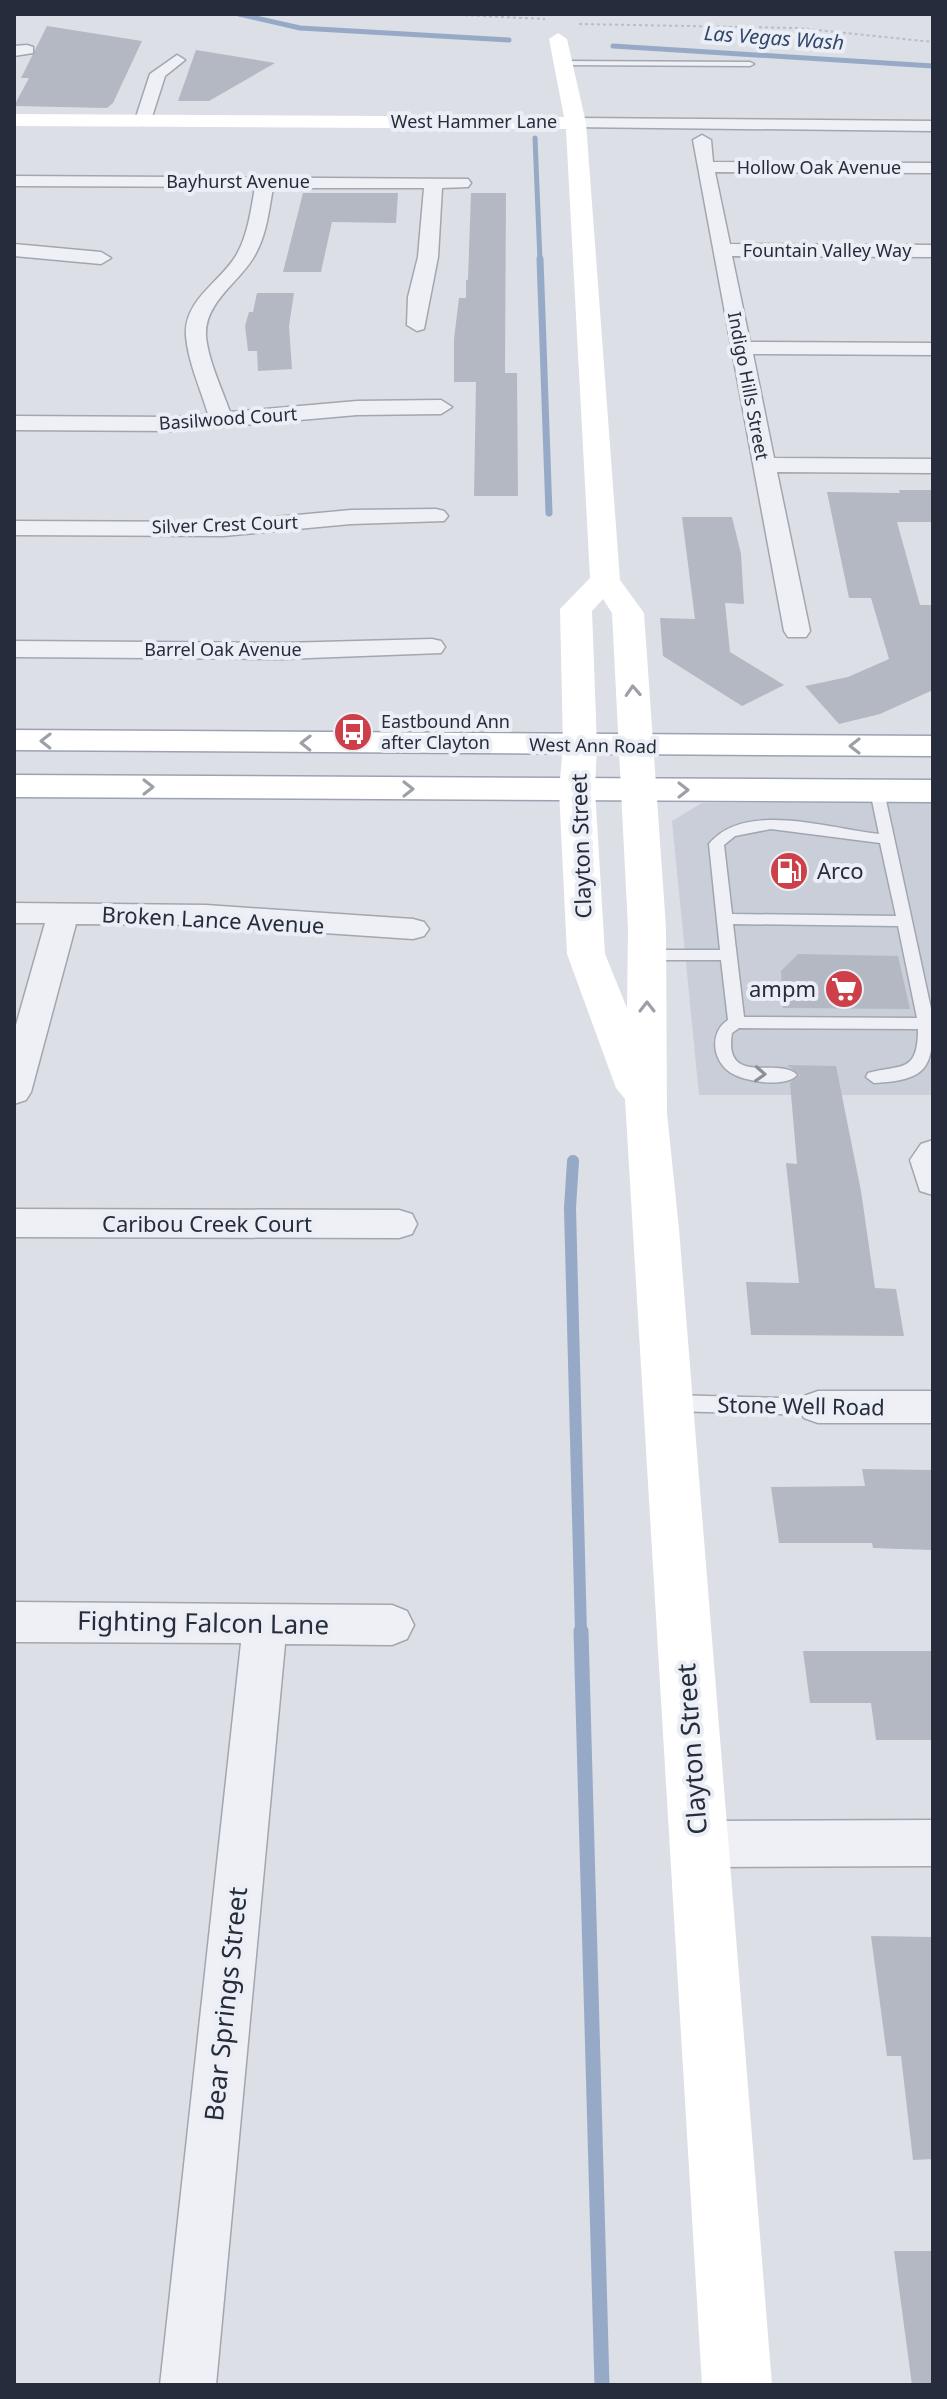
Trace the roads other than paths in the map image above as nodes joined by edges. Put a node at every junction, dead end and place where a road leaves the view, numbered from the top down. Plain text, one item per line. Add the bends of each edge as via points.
1 (557, 33) joint
2 (177, 60) dead end
3 (750, 64) dead end
4 (14, 120) edge
5 (143, 120) junction
6 (576, 123) junction
7 (933, 126) edge
8 (702, 140) dead end
9 (705, 167) junction
10 (933, 168) edge
11 (14, 181) edge
12 (265, 182) junction
13 (433, 183) junction
14 (462, 183) dead end
15 (14, 250) edge
16 (721, 250) junction
17 (933, 251) edge
18 (101, 258) dead end
19 (417, 325) dead end
20 (741, 348) junction
21 (933, 349) edge
22 (441, 407) dead end
23 (221, 421) junction
24 (14, 423) edge
25 (764, 465) junction
26 (933, 466) edge
27 (436, 516) dead end
28 (14, 528) edge
29 (605, 580) junction
30 (797, 631) dead end
31 (432, 647) dead end
32 (14, 649) edge
33 (14, 740) edge
34 (580, 746) junction
35 (636, 746) junction
36 (933, 746) edge
37 (933, 772) edge
38 (14, 786) edge
39 (577, 790) junction
40 (637, 790) junction
41 (877, 791) junction
42 (933, 791) edge
43 (887, 839) junction
44 (14, 913) edge
45 (63, 914) junction
46 (724, 919) junction
47 (904, 921) junction
48 (413, 929) dead end
49 (586, 954) junction
50 (647, 955) junction
51 (728, 955) junction
52 (736, 1022) junction
53 (926, 1024) junction
54 (789, 1075) dead end
55 (874, 1077) dead end
56 (14, 1092) edge
57 (646, 1113) junction
58 (933, 1153) edge
59 (933, 1182) edge
60 (14, 1223) edge
61 (399, 1224) dead end
62 (669, 1403) junction
63 (818, 1407) joint
64 (933, 1407) edge
65 (14, 1622) edge
66 (265, 1624) junction
67 (392, 1625) dead end
68 (933, 1843) edge
69 (698, 1844) junction
70 (188, 2385) edge
71 (737, 2385) edge

1 - 3 lane
1 - 6 street
2 - 5 street via 158,74
4 - 5 street, West Hammer Lane
5 - 6 street, West Hammer Lane
6 - 7 street, West Hammer Lane
6 - 29 street
8 - 9 street, Indigo Hills Street
9 - 10 street, Hollow Oak Avenue
9 - 16 street, Indigo Hills Street
11 - 12 street, Bayhurst Avenue
12 - 13 street, Bayhurst Avenue
12 - 23 street via 247,252 207,299 196,324
13 - 14 street, Bayhurst Avenue
13 - 19 street
15 - 18 street
16 - 17 street, Fountain Valley Way
16 - 20 street, Indigo Hills Street
20 - 21 street
20 - 25 street, Indigo Hills Street
22 - 23 street, Basilwood Court via 357,408
23 - 24 street, Basilwood Court
25 - 26 street
25 - 30 street, Indigo Hills Street
27 - 28 street, Silver Crest Court via 351,517 223,529
29 - 34 street, Clayton Street via 576,609
35 -> 29 street, Clayton Street via 628,613
31 - 32 street, Barrel Oak Avenue
34 -> 33 street, West Ann Road
34 - 35 street, West Ann Road
34 - 39 street, Clayton Street
36 -> 35 street, West Ann Road
35 - 40 street, Clayton Street
37 - 41 street
38 -> 39 street, West Ann Road
39 - 40 street, West Ann Road
39 - 49 street, Clayton Street
40 -> 41 street, West Ann Road
40 - 50 street, Clayton Street
41 - 42 street, West Ann Road
41 - 43 lane
43 - 46 lane via 817,828 731,830 716,844
43 - 47 lane
44 - 45 street, Broken Lance Avenue
45 - 48 street, Broken Lance Avenue via 206,915
45 - 56 street
46 - 47 lane
46 - 51 lane
47 - 53 lane
49 - 50 street
49 - 57 street, Clayton Street
50 - 51 lane
57 -> 50 street, Clayton Street
51 - 52 lane
52 - 53 lane
52 -> 54 lane via 722,1036 731,1067 749,1075
53 - 55 lane via 927,1045 913,1072
57 - 62 street, Clayton Street
58 - 59 street via 928,1160
60 - 61 street, Caribou Creek Court
62 - 63 lane, Stone Well Road
62 - 69 street, Clayton Street
63 - 64 street, Stone Well Road
65 - 66 street, Fighting Falcon Lane
66 - 67 street, Fighting Falcon Lane
66 - 70 street, Bear Springs Street
68 - 69 street
69 - 71 street, Clayton Street

